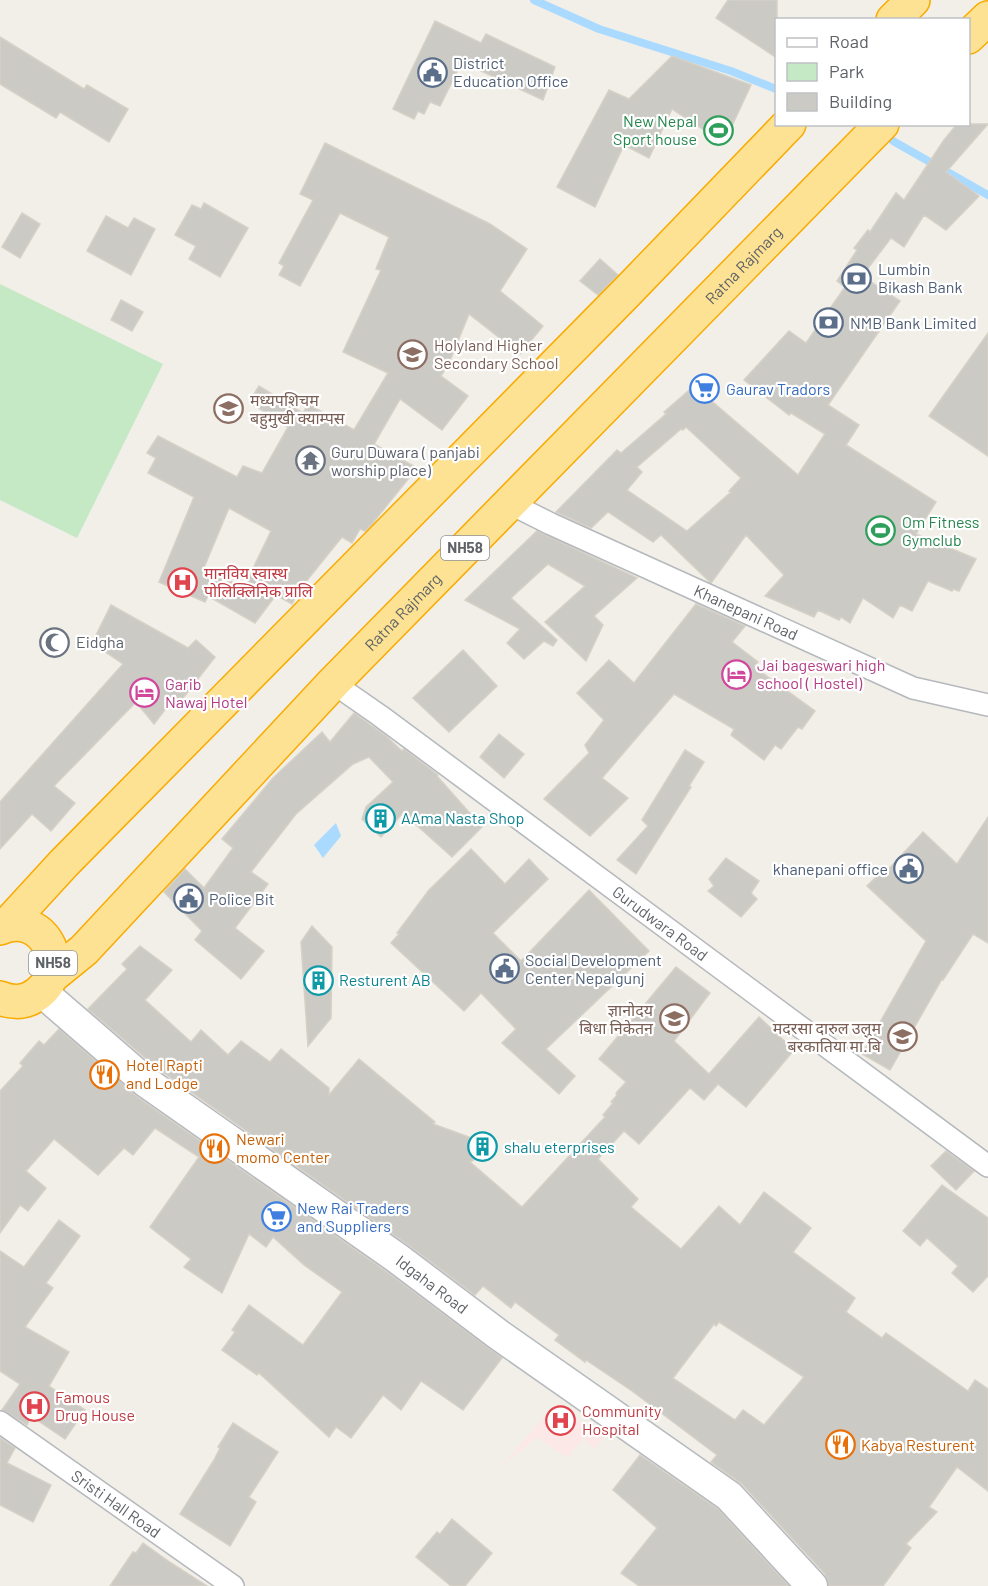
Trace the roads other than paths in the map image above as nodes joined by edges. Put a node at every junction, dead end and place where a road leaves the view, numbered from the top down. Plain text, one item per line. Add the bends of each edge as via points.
1 (913, 0) edge
2 (895, 18) edge
3 (988, 18) edge
4 (970, 36) edge
5 (787, 126) edge
6 (880, 126) edge
7 (509, 503) junction
8 (333, 683) junction
9 (988, 705) edge
10 (3, 926) edge
11 (30, 992) edge
12 (0, 1023) edge
13 (988, 1166) edge
14 (0, 1422) edge
15 (233, 1586) edge
16 (812, 1586) edge

1 - 2 highway
3 - 4 highway
5 - 10 highway, NH58
6 - 7 highway, Ratna Rajmarg / NH58
7 - 8 highway, Ratna Rajmarg / NH58
7 - 9 street, Khanepani Road via 914,688
8 - 11 highway, Ratna Rajmarg / NH58 via 84,950
8 - 13 street, Gurudwara Road
10 - 11 highway, NH58 via 22,925 36,930 47,941 54,958
11 - 12 highway, Ratna Rajmarg / NH58
11 - 16 street, Idgaha Road via 146,1082 729,1496
14 - 15 street, Sristi Hall Road

